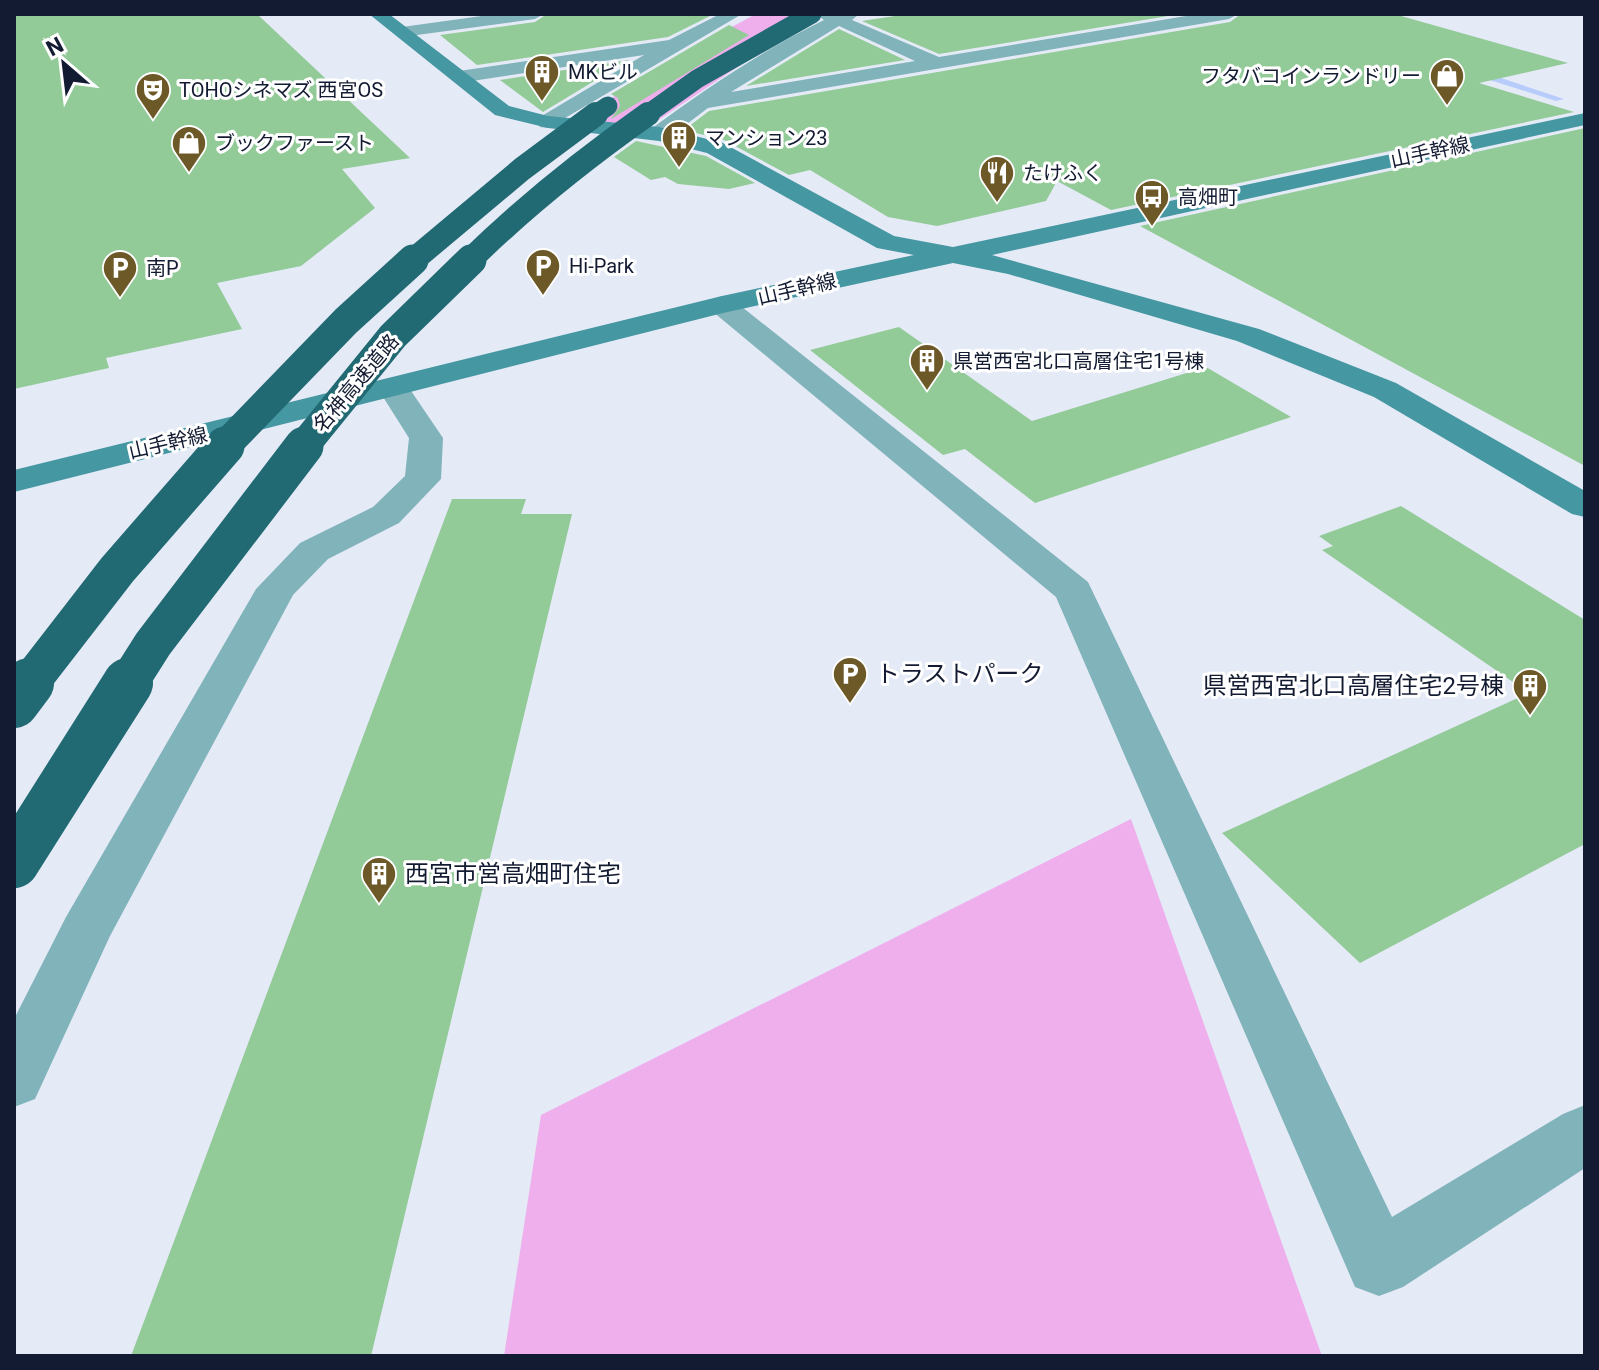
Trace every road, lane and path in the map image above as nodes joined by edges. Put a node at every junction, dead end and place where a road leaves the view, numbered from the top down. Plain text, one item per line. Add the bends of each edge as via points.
1 (378, 14) edge
2 (535, 14) edge
3 (733, 14) edge
4 (770, 14) edge
5 (877, 14) edge
6 (1229, 14) edge
7 (831, 15) edge
8 (402, 32) junction
9 (674, 45) junction
10 (936, 63) junction
11 (459, 77) junction
12 (700, 103) junction
13 (1585, 119) edge
14 (548, 122) junction
15 (659, 134) junction
16 (947, 255) junction
17 (722, 305) junction
18 (394, 389) junction
19 (14, 481) edge
20 (1585, 506) edge
21 (14, 703) edge
22 (14, 863) edge
23 (14, 1080) edge
24 (1585, 1134) edge

1 - 8 street
2 - 8 street
3 - 9 street
4 - 21 highway, 名神高速道路, bridge via 594,115 412,259 330,336 190,485
5 - 7 street
6 - 10 street
7 - 10 street
7 - 12 street
7 - 22 highway, 名神高速道路, bridge via 697,79 588,156 510,221 393,336 256,505 153,644
8 - 11 street
9 - 11 street
9 - 14 street
10 - 12 street
11 - 14 street via 502,111
12 - 15 street
13 - 16 street, 山手幹線
14 - 15 street
15 - 16 street via 715,148 886,242
16 - 17 street, 山手幹線
16 - 20 street via 1013,267 1248,335 1385,390
17 - 18 street, 山手幹線
17 - 24 street via 1074,591 1379,1263
18 - 19 street, 山手幹線
18 - 23 street via 426,438 423,479 386,515 314,551 276,589 85,932

